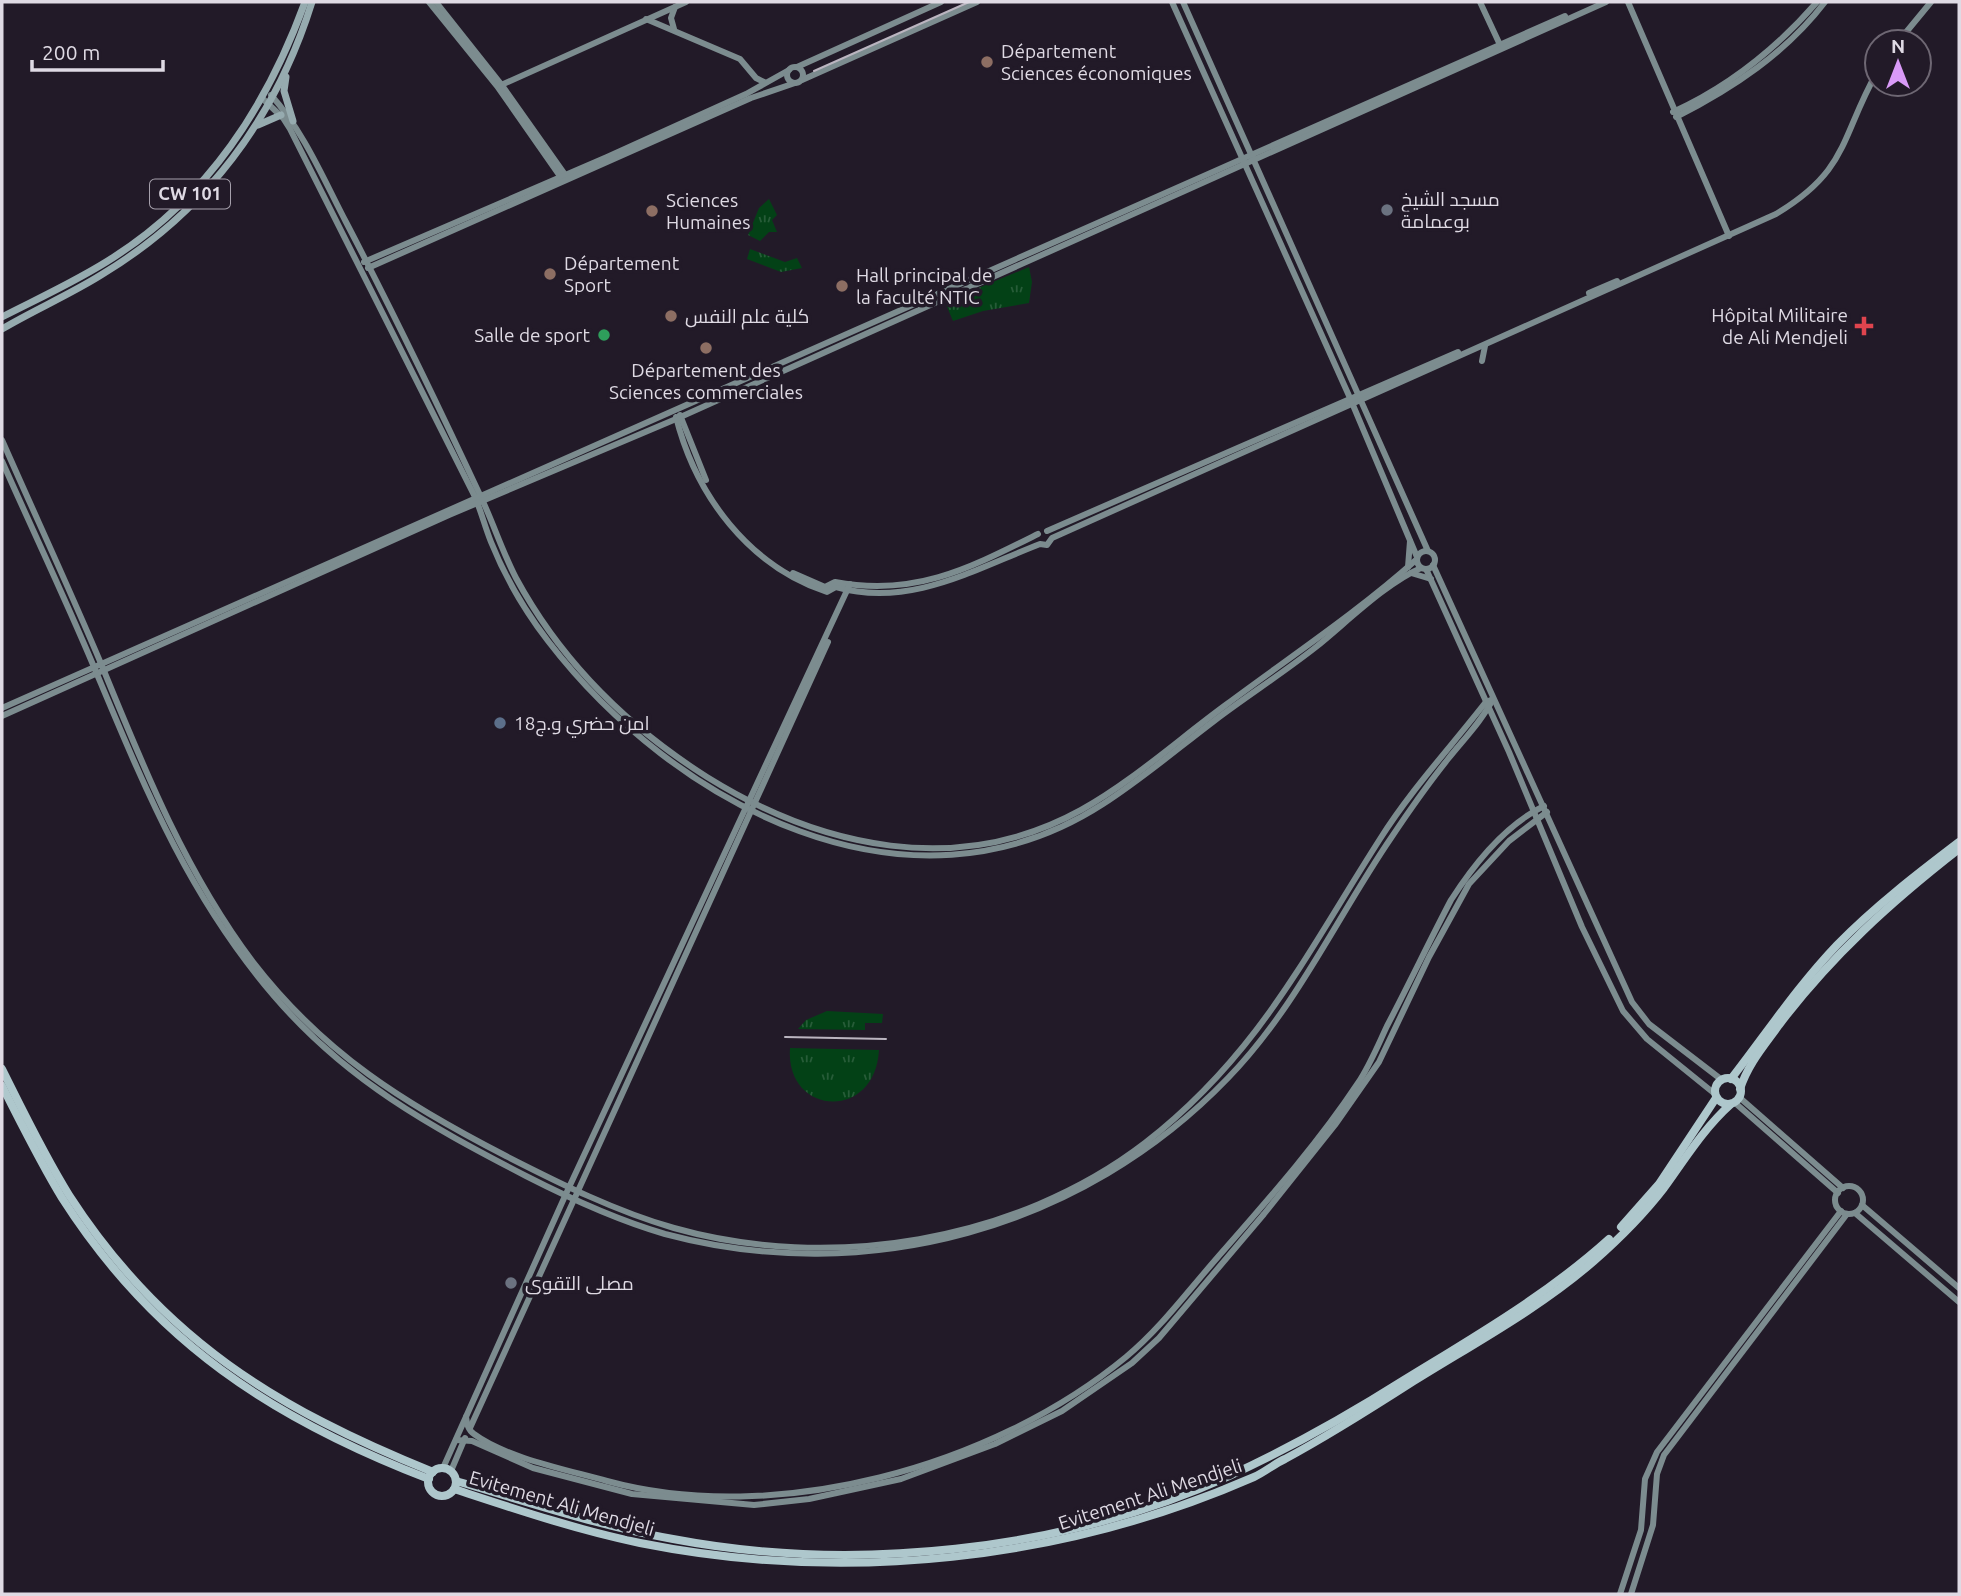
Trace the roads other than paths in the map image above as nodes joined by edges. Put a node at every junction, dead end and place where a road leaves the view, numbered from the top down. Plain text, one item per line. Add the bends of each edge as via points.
1 (304, 2) edge
2 (312, 2) edge
3 (429, 2) edge
4 (436, 2) edge
5 (685, 2) edge
6 (941, 2) edge
7 (977, 2) edge
8 (1172, 2) edge
9 (1183, 2) edge
10 (1480, 2) edge
11 (1596, 2) edge
12 (1606, 2) edge
13 (1628, 2) edge
14 (1817, 2) edge
15 (1825, 2) edge
16 (1931, 2) edge
17 (676, 6) junction
18 (646, 19) junction
19 (1910, 28) edge
20 (675, 30) junction
21 (1501, 47) junction
22 (797, 67) junction
23 (287, 70) junction
24 (789, 70) junction
25 (754, 77) junction
26 (798, 82) junction
27 (499, 85) junction
28 (758, 86) junction
29 (268, 91) junction
30 (763, 94) junction
31 (1865, 98) edge
32 (263, 99) junction
33 (272, 101) junction
34 (1675, 114) junction
35 (284, 116) junction
36 (293, 121) junction
37 (257, 125) junction
38 (1251, 157) junction
39 (1243, 160) junction
40 (564, 178) junction
41 (327, 193) junction
42 (1729, 236) junction
43 (365, 265) junction
44 (2, 317) edge
45 (2, 328) edge
46 (1485, 345) junction
47 (1482, 361) dead end
48 (1355, 400) junction
49 (677, 415) junction
50 (2, 440) edge
51 (2, 460) edge
52 (479, 499) junction
53 (1047, 531) junction
54 (1038, 534) junction
55 (1410, 535) junction
56 (1052, 538) junction
57 (1040, 544) junction
58 (1428, 551) junction
59 (1417, 558) junction
60 (1433, 565) junction
61 (1424, 568) junction
62 (1409, 570) junction
63 (1430, 579) junction
64 (850, 587) junction
65 (99, 669) junction
66 (1488, 688) junction
67 (1500, 689) dead end
68 (1493, 699) junction
69 (1487, 706) junction
70 (2, 708) edge
71 (2, 716) edge
72 (749, 805) junction
73 (1546, 809) junction
74 (1535, 815) junction
75 (1959, 842) edge
76 (1959, 849) edge
77 (1269, 1022) junction
78 (2, 1069) edge
79 (1726, 1080) junction
80 (2, 1086) edge
81 (1716, 1096) junction
82 (1736, 1098) junction
83 (572, 1190) junction
84 (1840, 1191) junction
85 (565, 1196) junction
86 (573, 1199) junction
87 (1862, 1205) junction
88 (1848, 1213) junction
89 (1959, 1288) edge
90 (1959, 1302) edge
91 (466, 1418) junction
92 (469, 1429) junction
93 (465, 1439) junction
94 (456, 1440) junction
95 (447, 1470) junction
96 (431, 1476) junction
97 (455, 1485) junction
98 (1620, 1594) edge
99 (1631, 1594) edge

1 - 29 main road, CW 101
2 - 23 main road, CW 101
3 - 27 main road
4 - 27 main road
5 - 17 main road
6 - 22 main road
7 - 26 main road
8 - 39 main road
9 - 38 main road
10 - 21 main road
11 - 21 main road
12 - 21 main road
13 - 34 main road
14 - 34 main road via 1755,62
15 - 34 main road via 1757,68 1721,93
16 - 19 main road
17 - 18 main road
17 - 20 main road via 671,18
18 - 20 main road
18 - 27 main road
20 - 25 main road via 740,59
21 - 38 main road
22 - 24 main road
22 - 26 main road via 803,74
23 - 33 main road, CW 101
23 - 36 main road via 285,91
24 - 26 main road via 787,77
24 - 28 main road
25 - 28 main road
25 - 28 main road
26 - 30 main road
27 - 40 main road
28 - 30 main road
28 - 40 main road
29 - 32 main road, CW 101
29 - 33 main road
30 - 40 main road
31 - 42 main road via 1824,179 1776,214
32 - 33 main road
32 - 44 main road, CW 101 via 209,174 155,226 115,257
33 - 35 main road
33 - 37 main road, CW 101
34 - 42 main road
35 - 36 main road
35 - 37 main road
35 - 41 main road
36 - 41 main road
37 - 45 main road, CW 101 via 214,182 147,245 100,276
38 - 39 main road
38 - 48 main road
39 - 48 main road
39 - 49 main road
40 - 43 main road
41 - 43 main road
42 - 46 main road
42 - 48 main road via 1615,282
43 - 52 main road
46 - 47 main road
46 - 48 main road
48 - 53 main road
48 - 55 main road
48 - 56 main road
48 - 58 main road
49 - 52 main road
49 - 64 main road via 707,482 744,538 781,567 810,581 825,587 835,582
50 - 65 main road
51 - 65 main road
52 - 65 main road
52 - 72 main road via 491,541 515,592 573,671 651,746 709,787
53 - 54 main road
53 - 56 main road
54 - 57 main road
54 - 64 main road via 937,580 894,587
55 - 59 main road
55 - 62 main road
56 - 57 main road via 1046,545
57 - 64 main road via 930,587 895,593
58 - 59 main road
58 - 60 main road via 1435,558
59 - 61 main road
59 - 62 main road
60 - 61 main road
60 - 66 main road
61 - 62 main road
61 - 63 main road
62 - 63 main road
62 - 72 main road via 1109,800 1032,839 941,856 881,854 811,836
63 - 69 main road
64 - 72 main road
65 - 70 main road
65 - 71 main road
65 - 83 main road via 192,868 256,965 295,1010 341,1055 388,1091
65 - 85 main road via 148,796 183,868 229,939 278,1000 366,1084 462,1143
66 - 67 main road
66 - 68 main road
68 - 69 main road
68 - 73 main road
69 - 74 main road
69 - 77 main road via 1422,778
72 - 83 main road
73 - 74 main road
73 - 79 main road via 1632,1002 1649,1024
74 - 81 main road via 1626,1016
74 - 92 main road via 1494,845 1466,876 1360,1080 1331,1121 1154,1331 1059,1404 993,1438 891,1475 753,1499 634,1488 510,1451
74 - 93 main road via 1469,884 1379,1062 1335,1125 1159,1338 1132,1363 1062,1411 995,1444 901,1479 809,1499 754,1505 632,1494 533,1468
75 - 79 highway via 1838,944
76 - 82 highway, Evitement Ali Mendjeli via 1900,895 1828,962 1748,1068
77 - 83 main road via 1205,1091 1140,1146 1061,1193 979,1225 859,1247 773,1246 677,1229
77 - 86 main road via 1227,1080 1130,1160 1042,1208 958,1238 857,1254 759,1252 664,1233
78 - 96 highway via 48,1158 91,1227 188,1334 297,1411
79 - 81 highway, Evitement Ali Mendjeli via 1716,1087
79 - 82 highway
80 - 96 highway via 62,1198 103,1256 184,1340 237,1383 293,1418 361,1452
81 - 82 highway via 1723,1103
81 - 97 highway, Evitement Ali Mendjeli via 1659,1184 1627,1221 1530,1301 1301,1442 1131,1513 1023,1539 882,1553 799,1553 639,1533
82 - 84 main road
82 - 97 highway, Evitement Ali Mendjeli via 1714,1119 1633,1223 1541,1300 1349,1424 1259,1475 1134,1519 1043,1543 968,1556 883,1563 797,1562 636,1542 547,1519
83 - 85 main road
83 - 86 main road
84 - 87 main road via 1858,1190
84 - 88 main road via 1836,1204
85 - 86 main road
85 - 91 main road
86 - 92 main road
87 - 88 main road
87 - 89 main road
88 - 90 main road
88 - 98 main road via 1657,1452 1645,1479 1641,1530
88 - 99 main road via 1664,1455 1657,1474 1653,1525
91 - 92 main road
91 - 94 main road
92 - 93 main road
93 - 94 main road
93 - 95 main road
94 - 95 main road
95 - 96 highway
95 - 97 highway
96 - 97 highway via 430,1488 436,1494 445,1495

